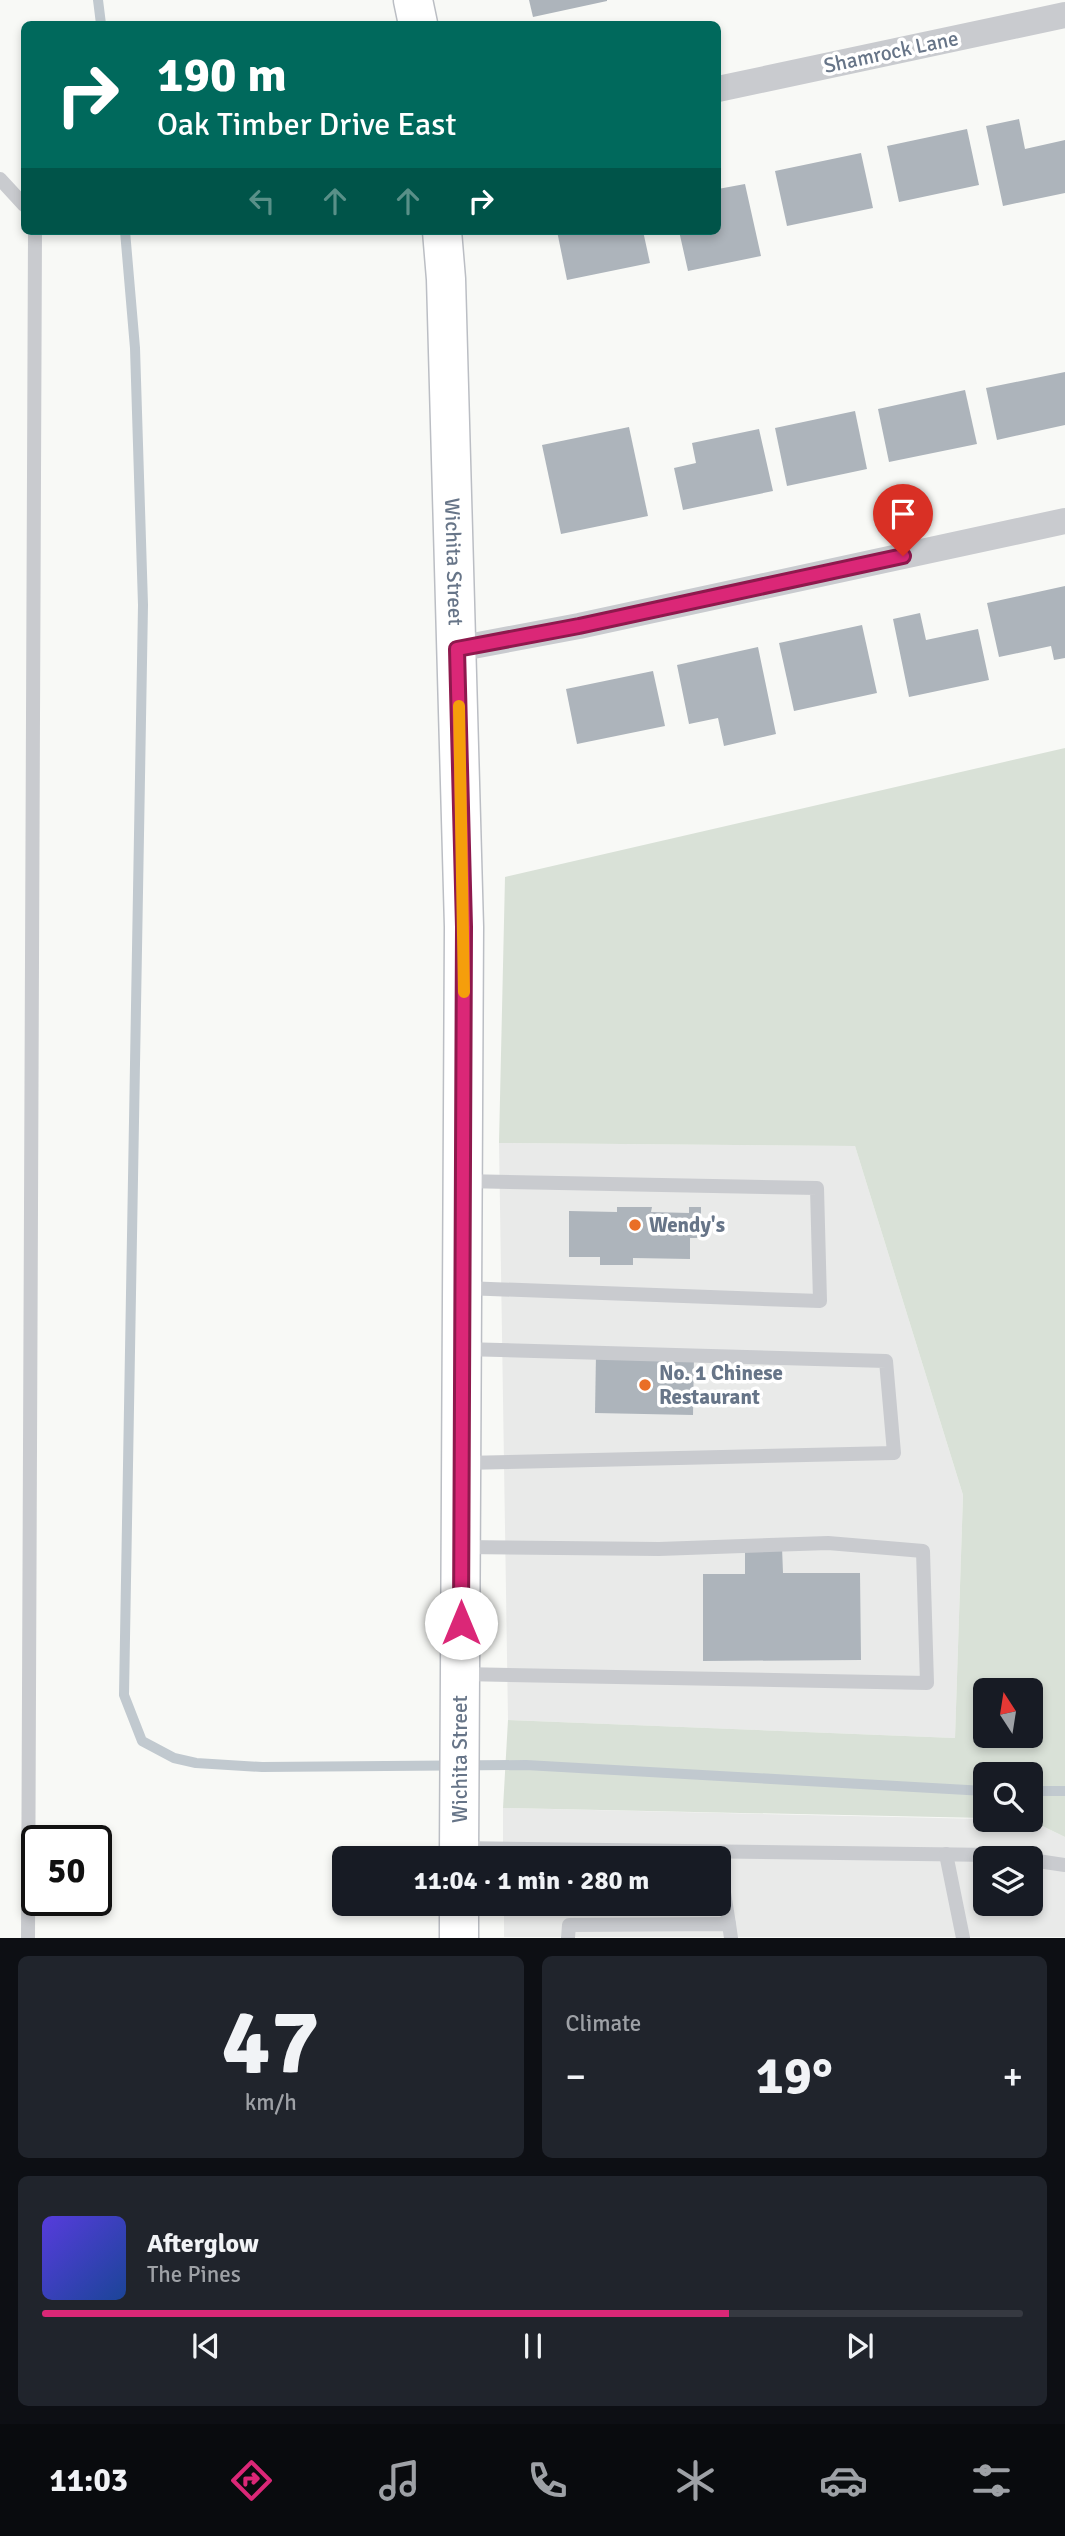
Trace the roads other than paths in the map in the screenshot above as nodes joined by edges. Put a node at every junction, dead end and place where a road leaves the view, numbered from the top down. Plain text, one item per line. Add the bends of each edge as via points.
1 (414, 0) edge
2 (1065, 15) edge
3 (418, 21) edge
4 (721, 88) edge
5 (0, 179) edge
6 (21, 202) edge
7 (35, 235) edge
8 (442, 235) edge
9 (1065, 520) edge
10 (457, 649) junction
11 (463, 1181) junction
12 (463, 1288) junction
13 (462, 1349) junction
14 (461, 1464) junction
15 (461, 1547) junction
16 (461, 1674) junction
17 (459, 1846) edge
18 (946, 1854) junction
19 (973, 1855) edge
20 (731, 1857) edge
21 (1043, 1862) edge
22 (1065, 1865) edge
23 (459, 1916) edge
24 (730, 1931) edge
25 (28, 1937) edge
26 (459, 1937) edge
27 (568, 1937) edge
28 (963, 1937) edge

1 - 3 main road
2 - 4 street, Shamrock Lane
5 - 6 lane
7 - 25 lane
8 - 10 main road, Wichita Street
9 - 10 street
10 - 11 main road, Wichita Street via 464,927
11 - 12 main road, Wichita Street
11 - 12 lane via 817,1188 820,1301
12 - 13 main road, Wichita Street
13 - 14 main road, Wichita Street
13 - 14 lane via 886,1361 894,1453
14 - 15 main road, Wichita Street
15 - 16 main road, Wichita Street
15 - 16 lane via 659,1549 828,1543 923,1551 927,1683
16 - 17 main road, Wichita Street
18 - 19 lane
18 - 20 lane
18 - 28 lane
21 - 22 lane
23 - 26 main road
24 - 27 lane via 569,1925

